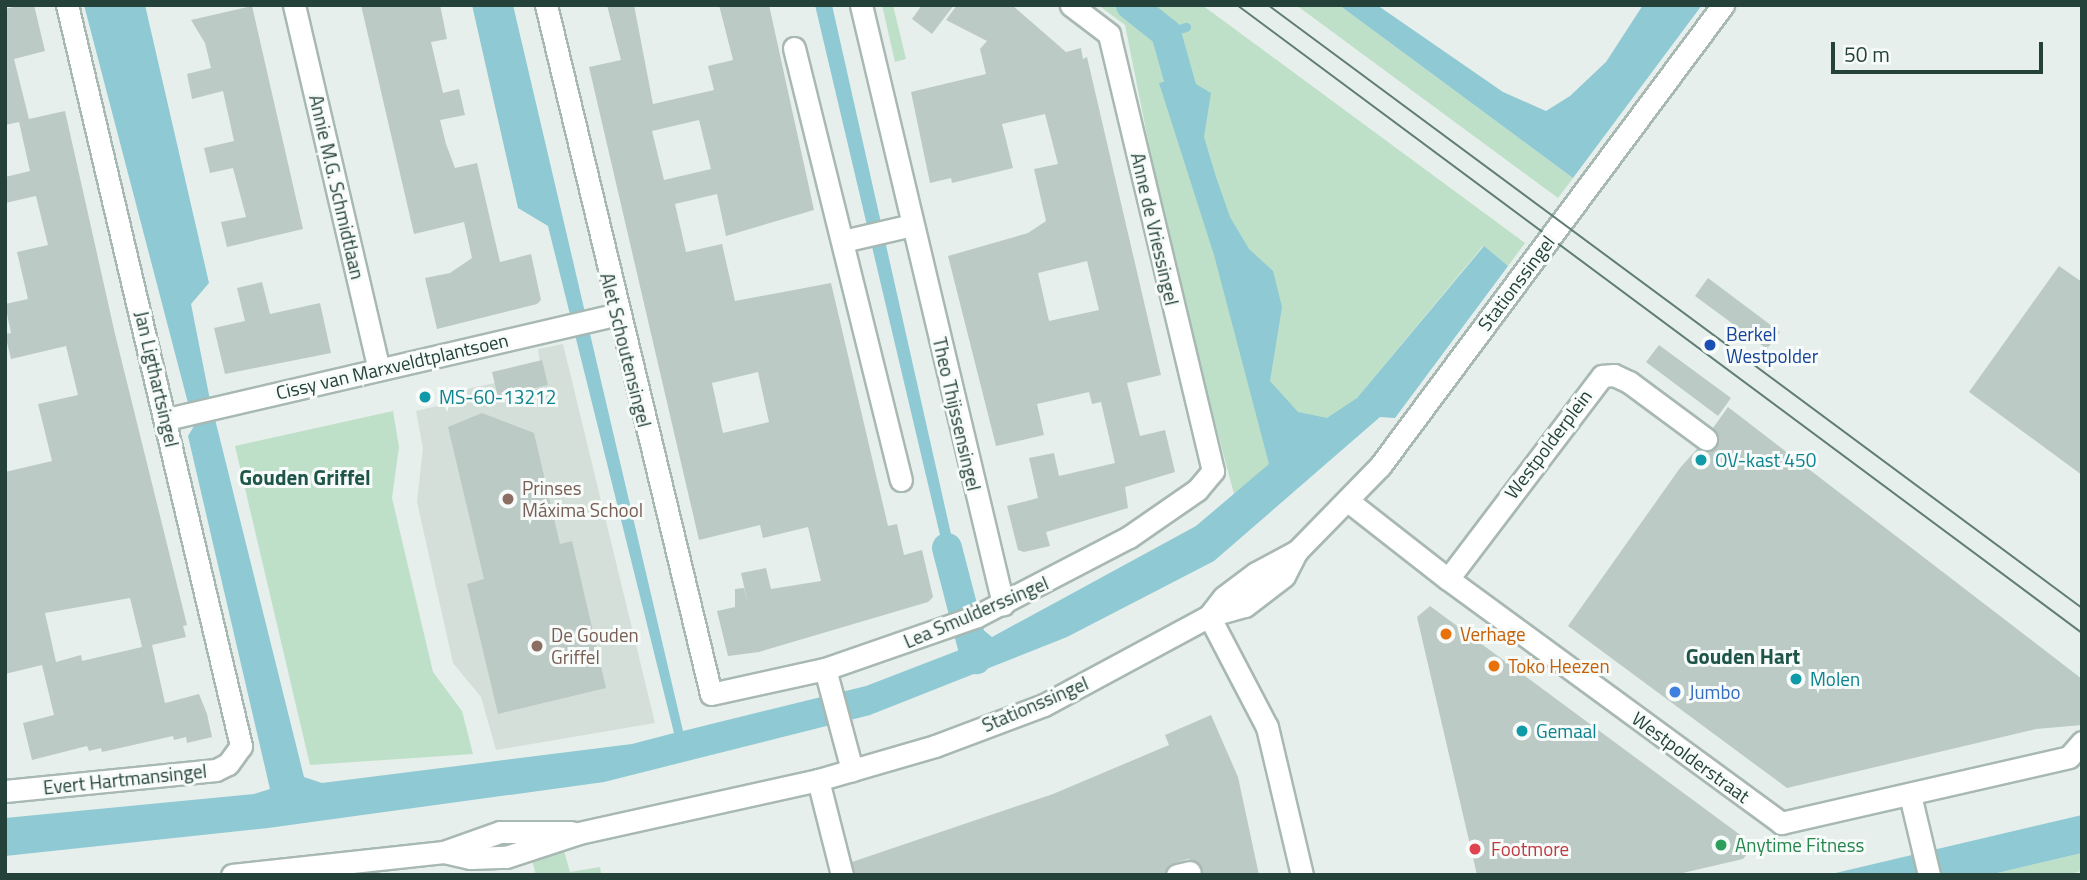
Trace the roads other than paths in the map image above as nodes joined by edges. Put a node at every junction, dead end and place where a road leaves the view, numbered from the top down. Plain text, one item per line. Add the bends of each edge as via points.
1 (67, 5) edge
2 (294, 5) edge
3 (546, 5) edge
4 (861, 5) edge
5 (1071, 5) edge
6 (1723, 5) edge
7 (794, 48) dead end
8 (912, 225) junction
9 (843, 241) junction
10 (617, 314) junction
11 (379, 369) junction
12 (167, 419) junction
13 (1706, 439) dead end
14 (1213, 471) joint
15 (901, 481) dead end
16 (1348, 500) junction
17 (1447, 579) junction
18 (1003, 604) junction
19 (1209, 616) junction
20 (825, 668) junction
21 (711, 694) joint
22 (2081, 733) edge
23 (237, 753) joint
24 (852, 770) junction
25 (818, 780) junction
26 (6, 789) edge
27 (1910, 795) junction
28 (232, 875) edge
29 (842, 875) edge
30 (1302, 875) edge
31 (1928, 875) edge

1 - 12 street, Jan Ligthartsingel
2 - 11 street, Annie M.G. Schmidtlaan
3 - 10 street, Alet Schoutensingel
4 - 8 street, Theo Thijssensingel
5 - 14 street, Anne de Vriessingel via 1109,34
6 - 16 street, Stationssingel via 1380,466
7 - 9 street
8 - 9 street
8 - 18 street, Theo Thijssensingel
9 - 15 street
10 - 11 street, Cissy van Marxveldtplantsoen
10 - 21 street, Alet Schoutensingel
11 - 12 street, Cissy van Marxveldtplantsoen
12 - 23 street, Jan Ligthartsingel via 240,735
13 - 17 street, Westpolderplein via 1629,382 1602,376
14 - 18 street, Lea Smulderssingel via 1197,490 1129,537
16 - 17 street, Westpolderstraat
16 - 19 street, Stationssingel via 1297,551 1284,576 1245,606
17 - 27 street, Westpolderstraat via 1781,823
18 - 20 street, Lea Smulderssingel
19 - 24 street, Stationssingel via 1044,705
19 - 30 street via 1267,727
20 - 21 street, Lea Smulderssingel
20 - 24 street
22 - 27 street, Westpolderstraat via 2069,757
23 - 26 street, Evert Hartmansingel via 216,770
24 - 25 street, Stationssingel
25 - 28 street, Stationssingel via 579,833 506,857 470,858 444,852
25 - 29 street
27 - 31 street

